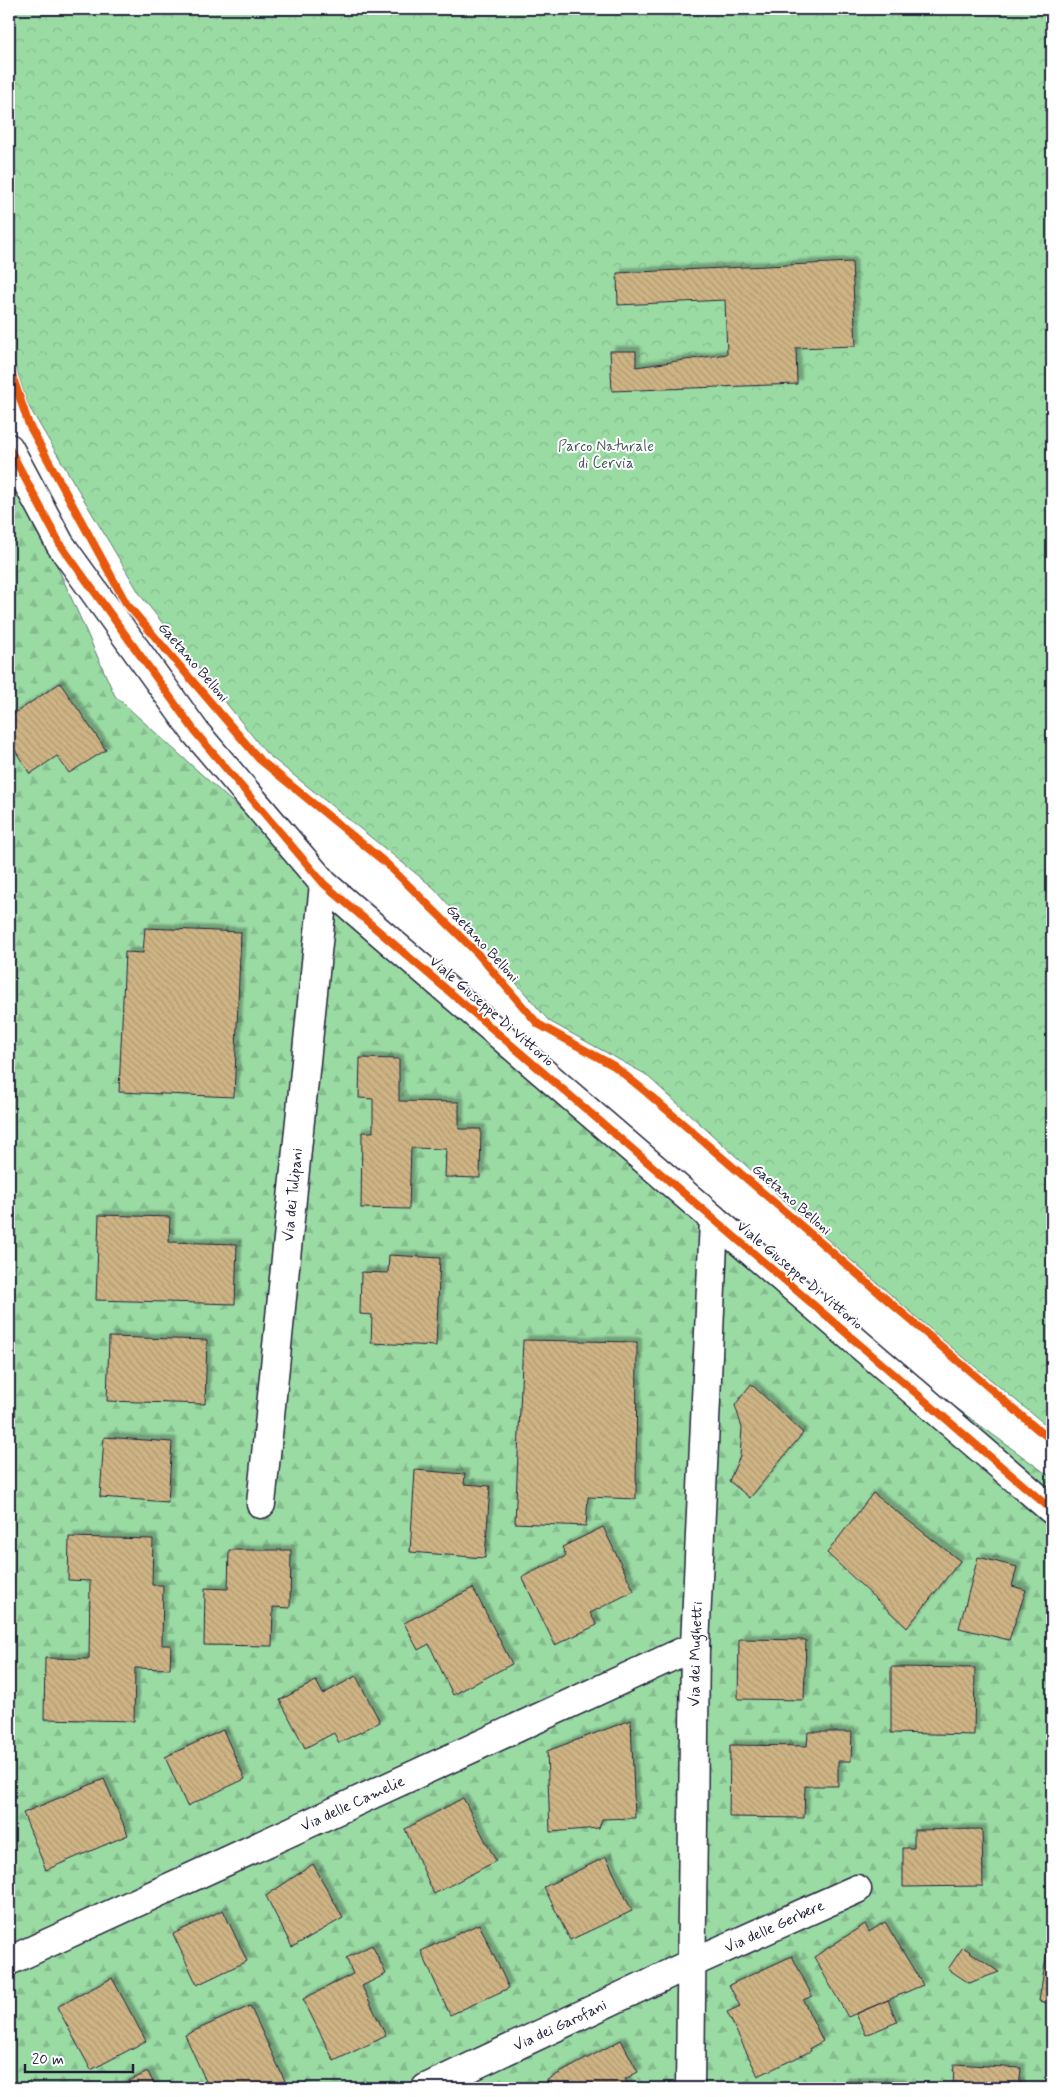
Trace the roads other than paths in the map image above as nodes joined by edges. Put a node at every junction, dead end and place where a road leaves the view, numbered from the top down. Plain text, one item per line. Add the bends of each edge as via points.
1 (9, 448) edge
2 (324, 884) junction
3 (714, 1220) junction
4 (261, 1504) dead end
5 (1052, 1510) edge
6 (695, 1646) junction
7 (857, 1889) dead end
8 (9, 1961) edge
9 (692, 1964) junction
10 (426, 2088) edge
11 (690, 2088) edge

1 - 2 street, Viale Giuseppe Di Vittorio via 60,544 190,725
2 - 3 street, Viale Giuseppe Di Vittorio
2 - 4 street, Via dei Tulipani
3 - 5 street, Viale Giuseppe Di Vittorio
3 - 6 street, Via dei Mughetti
6 - 8 street, Via delle Camelie
6 - 9 street, Via dei Mughetti
7 - 9 street, Via delle Gerbere
9 - 10 street, Via dei Garofani
9 - 11 street, Via dei Mughetti

